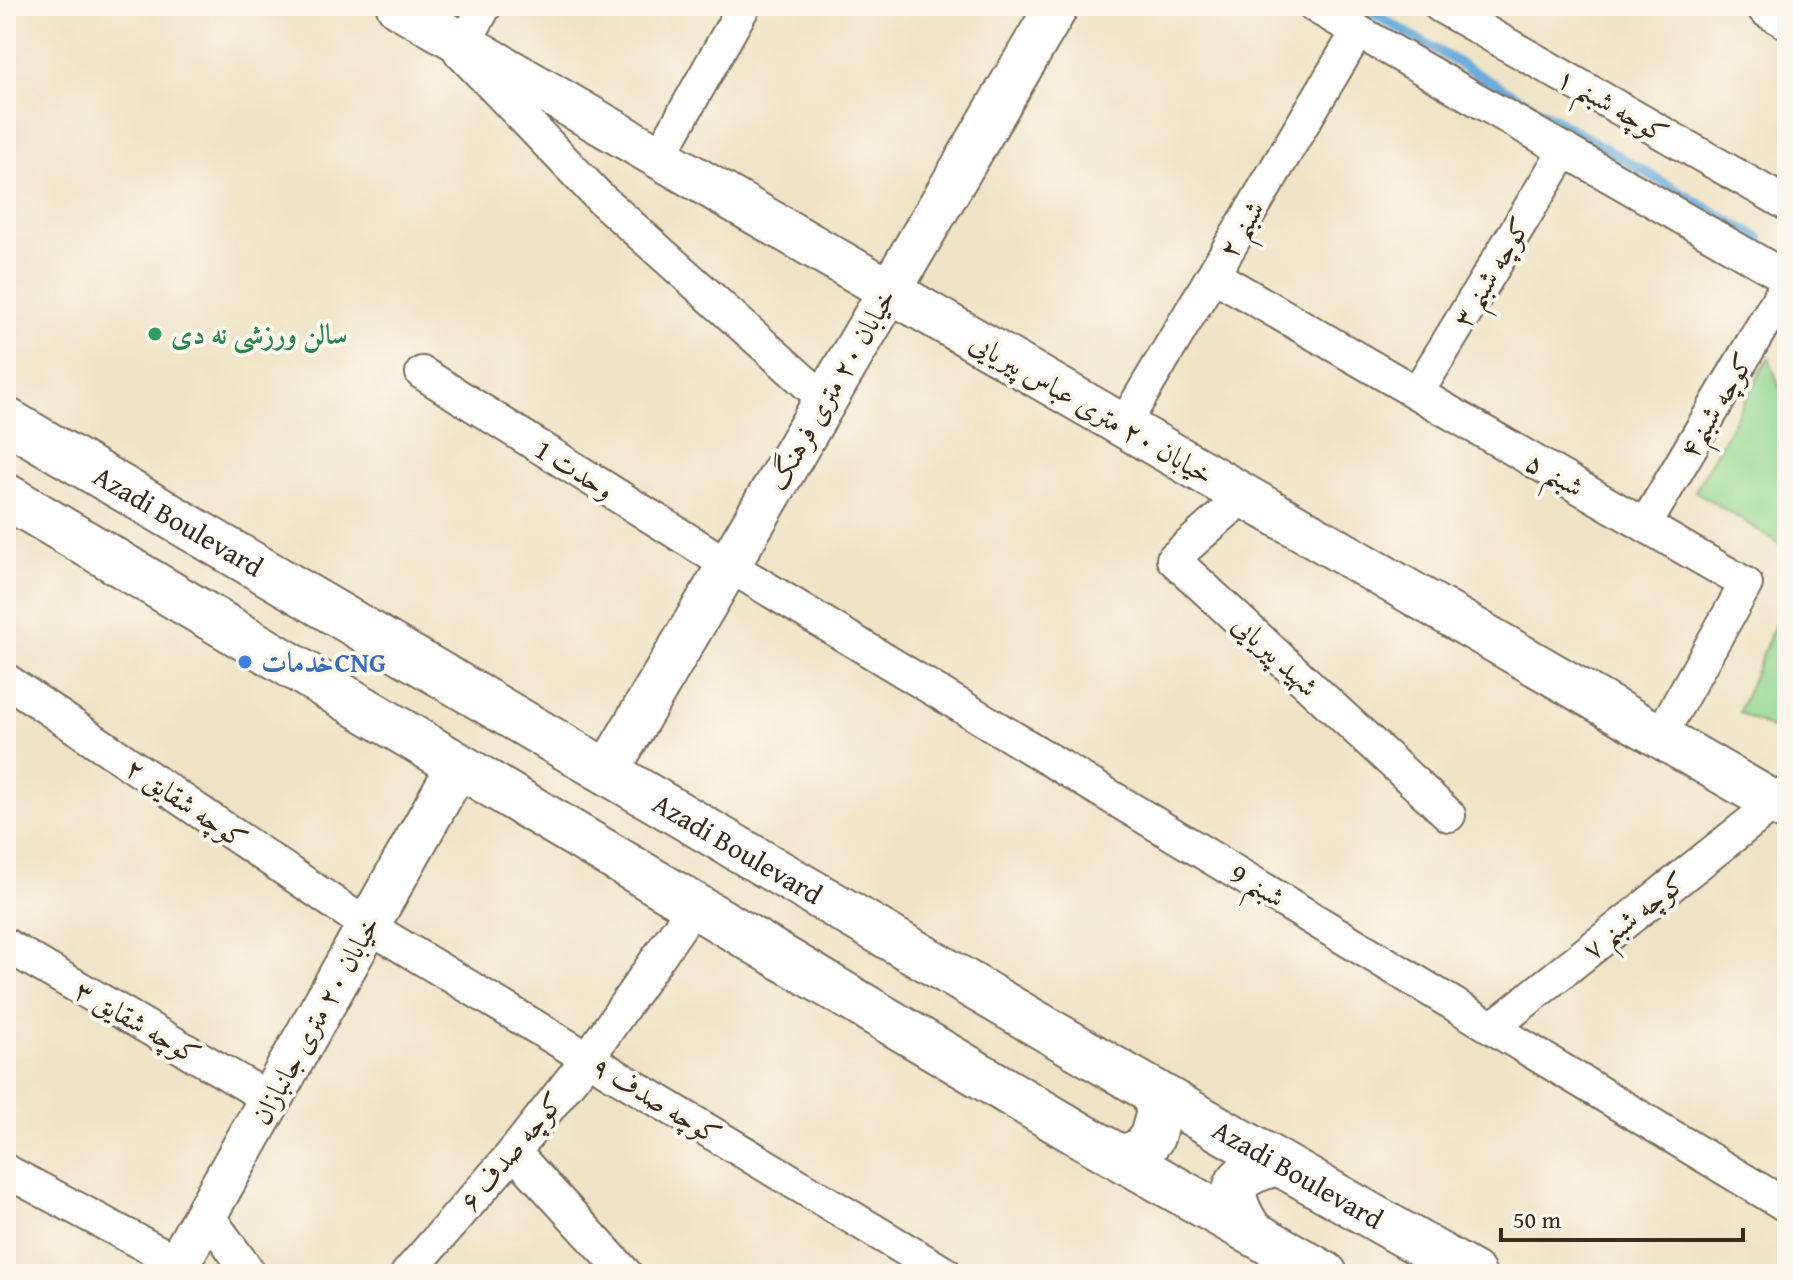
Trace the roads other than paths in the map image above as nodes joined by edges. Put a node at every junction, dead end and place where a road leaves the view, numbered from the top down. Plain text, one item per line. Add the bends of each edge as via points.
1 (398, 6) edge
2 (485, 6) edge
3 (744, 6) edge
4 (1057, 6) edge
5 (1314, 6) edge
6 (1440, 6) edge
7 (1768, 6) edge
8 (1787, 17) edge
9 (1358, 31) junction
10 (450, 36) junction
11 (1565, 150) junction
12 (659, 157) junction
13 (1787, 204) edge
14 (1213, 275) junction
15 (1787, 278) edge
16 (1787, 284) edge
17 (889, 291) junction
18 (422, 373) dead end
19 (1417, 393) junction
20 (825, 400) junction
21 (6, 420) edge
22 (1123, 426) junction
23 (6, 496) edge
24 (1244, 496) junction
25 (1645, 525) junction
26 (728, 565) junction
27 (6, 680) edge
28 (1660, 736) junction
29 (458, 766) junction
30 (607, 772) junction
31 (1781, 806) edge
32 (1449, 815) dead end
33 (694, 906) junction
34 (368, 926) junction
35 (6, 945) edge
36 (1493, 1027) junction
37 (588, 1058) junction
38 (1153, 1091) junction
39 (270, 1099) junction
40 (514, 1152) junction
41 (1122, 1158) junction
42 (1278, 1163) junction
43 (6, 1171) edge
44 (1787, 1206) edge
45 (206, 1213) junction
46 (1251, 1232) junction
47 (175, 1268) edge
48 (250, 1274) edge
49 (407, 1274) edge
50 (626, 1274) edge
51 (946, 1274) edge
52 (1325, 1274) edge
53 (1473, 1274) edge

1 - 10 street, خیابان ۲۰ متری عباس پیریایی
2 - 10 street
3 - 12 street
4 - 17 street, خیابان ۲۰ متری فرهنگ
5 - 9 street
6 - 13 street, کوچه شبنم ۱
7 - 8 street
9 - 11 street
9 - 14 street, شبنم ۲
10 - 12 street, خیابان ۲۰ متری عباس پیریایی
10 - 20 street via 600,198
11 - 15 street
11 - 19 street, کوچه شبنم ۳
12 - 17 street, خیابان ۲۰ متری عباس پیریایی
14 - 19 street, شبنم ۵
14 - 22 street, شبنم ۲
16 - 25 street, کوچه شبنم۴
17 - 20 street, خیابان ۲۰ متری فرهنگ
17 - 22 street, خیابان ۲۰ متری عباس پیریایی
18 - 26 street, وحدت 1
19 - 25 street, شبنم ۵
20 - 26 street, خیابان ۲۰ متری فرهنگ
21 - 30 main road, Azadi Boulevard
22 - 24 street, خیابان ۲۰ متری عباس پیریایی
23 - 29 main road
24 - 28 street, خیابان ۲۰ متری عباس پیریایی
24 - 32 street, شهید پیریایی via 1173,559
25 - 28 street, شبنم ۵ via 1746,584
26 - 30 street, خیابان ۲۰ متری فرهنگ
26 - 36 street, شبنم 9
27 - 34 street, کوچه شقایق ۲
28 - 31 street, خیابان ۲۰ متری عباس پیریایی
29 - 33 main road
29 - 34 street, خیابان ۲۰ متری جانبازان
30 - 38 main road, Azadi Boulevard
31 - 36 street, کوچه شبنم ۷
33 - 37 street, کوچه صدف ۶
33 - 41 main road
34 - 37 street, کوچه صدف ۹
34 - 39 street, خیابان ۲۰ متری جانبازان
35 - 39 street, کوچه شقایق ۳
36 - 44 street, شبنم 9
37 - 40 street, کوچه صدف ۶
37 - 51 street, کوچه صدف ۹
38 - 41 main road via 1159,1112 1152,1137 1141,1151
38 - 42 main road, Azadi Boulevard
39 - 45 street, خیابان ۲۰ متری جانبازان
40 - 49 street, کوچه صدف ۶
40 - 50 street
41 - 46 main road
42 - 46 main road via 1253,1169 1238,1181 1233,1195 1237,1211
42 - 53 main road, Azadi Boulevard
43 - 47 street
45 - 47 street, خیابان ۲۰ متری جانبازان
45 - 48 street
46 - 52 main road

